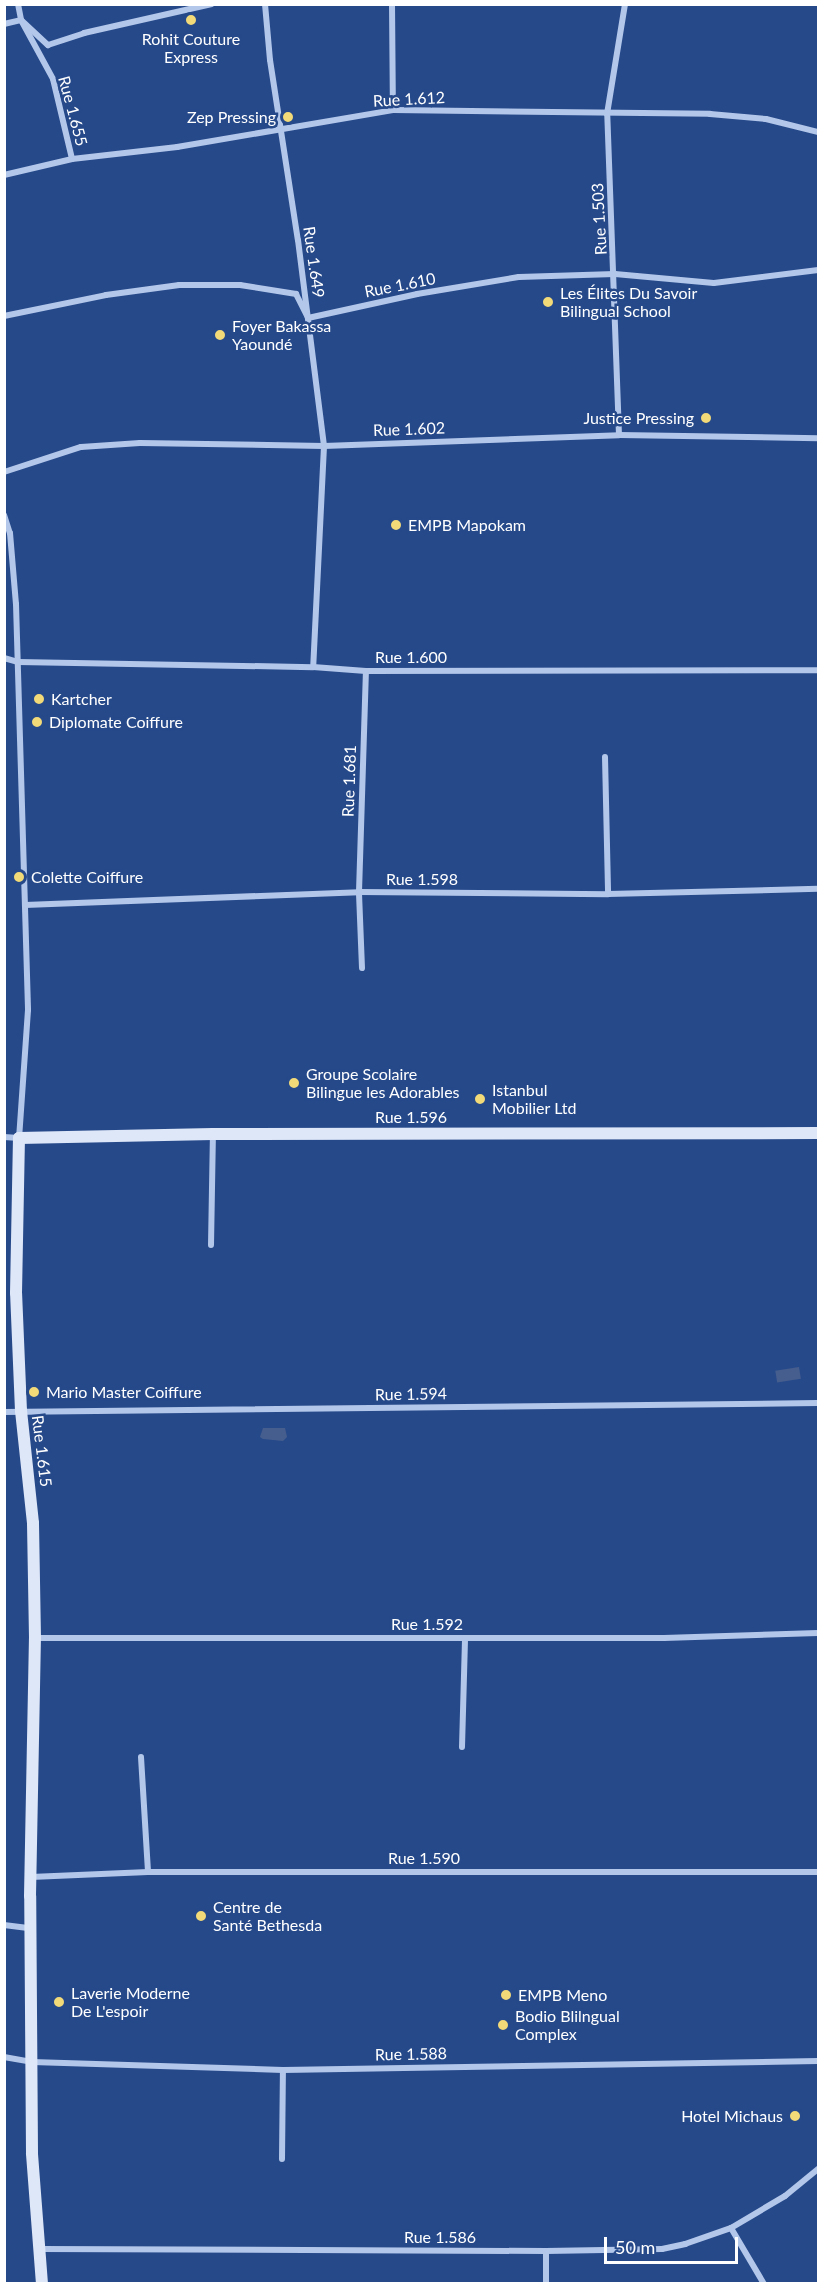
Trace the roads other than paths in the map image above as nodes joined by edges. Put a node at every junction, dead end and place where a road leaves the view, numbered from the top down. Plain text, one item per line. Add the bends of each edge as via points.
1 (18, 4) edge
2 (212, 4) edge
3 (265, 4) edge
4 (393, 4) edge
5 (625, 4) edge
6 (21, 20) junction
7 (4, 24) edge
8 (393, 110) junction
9 (607, 114) junction
10 (280, 128) junction
11 (819, 132) edge
12 (72, 159) junction
13 (4, 175) edge
14 (819, 270) edge
15 (615, 274) junction
16 (4, 316) edge
17 (308, 318) junction
18 (619, 435) junction
19 (819, 438) edge
20 (324, 446) junction
21 (4, 472) edge
22 (4, 515) edge
23 (4, 658) edge
24 (18, 662) junction
25 (313, 667) junction
26 (819, 670) edge
27 (366, 671) junction
28 (605, 757) dead end
29 (819, 889) edge
30 (359, 892) junction
31 (608, 894) junction
32 (25, 905) junction
33 (362, 968) dead end
34 (213, 1134) junction
35 (819, 1134) edge
36 (4, 1137) edge
37 (19, 1138) junction
38 (211, 1245) dead end
39 (10, 1292) edge
40 (819, 1402) edge
41 (21, 1411) junction
42 (4, 1412) edge
43 (819, 1634) edge
44 (35, 1638) junction
45 (465, 1638) junction
46 (462, 1747) dead end
47 (141, 1757) dead end
48 (148, 1872) junction
49 (819, 1872) edge
50 (30, 1876) junction
51 (4, 1925) edge
52 (30, 1928) junction
53 (4, 2057) edge
54 (819, 2061) edge
55 (32, 2062) junction
56 (283, 2070) junction
57 (282, 2159) dead end
58 (819, 2169) edge
59 (731, 2228) junction
60 (40, 2249) junction
61 (546, 2252) junction
62 (42, 2283) edge
63 (546, 2283) edge
64 (764, 2283) edge

1 - 6 street, Rue 1.655
2 - 6 street via 48,45
3 - 10 street, Rue 1.649
4 - 8 street
5 - 9 street, Rue 1.503
6 - 7 street
6 - 12 street, Rue 1.655 via 53,79
8 - 9 street, Rue 1.612
8 - 10 street, Rue 1.612
9 - 11 street, Rue 1.612 via 710,114 766,119
9 - 15 street, Rue 1.503
10 - 12 street, Rue 1.612 via 177,147
10 - 17 street, Rue 1.649
12 - 13 street, Rue 1.612
14 - 15 street, Rue 1.610 via 714,283
15 - 17 street, Rue 1.610 via 519,277
15 - 18 street, Rue 1.503
16 - 17 street via 106,295 169,287 240,285 296,294
17 - 20 street, Rue 1.649
18 - 19 street, Rue 1.602
18 - 20 street, Rue 1.602
20 - 21 street, Rue 1.602 via 140,443 81,447
20 - 25 street, Rue 1.649
22 - 24 street, Rue 1.615 via 14,565
23 - 24 street, Rue 1.600
24 - 25 street, Rue 1.600
24 - 32 street, Rue 1.615
25 - 27 street, Rue 1.600
26 - 27 street, Rue 1.600
27 - 30 street, Rue 1.681
28 - 31 street
29 - 31 street, Rue 1.598
30 - 31 street, Rue 1.598
30 - 32 street, Rue 1.598
30 - 33 street, Rue 1.681
32 - 37 street, Rue 1.615 via 28,1010
34 - 35 street, Rue 1.596
34 - 37 street, Rue 1.596
34 - 38 street
36 - 37 street, Rue 1.596
37 - 39 street, Rue 1.615
39 - 41 street, Rue 1.615
40 - 41 street, Rue 1.594
41 - 42 street, Rue 1.594
41 - 44 street, Rue 1.615 via 32,1503
43 - 45 street, Rue 1.592
44 - 45 street, Rue 1.592
44 - 50 street, Rue 1.615
45 - 46 street
47 - 48 street
48 - 49 street, Rue 1.590
48 - 50 street, Rue 1.590
50 - 52 street, Rue 1.615
51 - 52 street
52 - 55 street, Rue 1.615
53 - 55 street, Rue 1.588
54 - 56 street, Rue 1.588
55 - 56 street, Rue 1.588
55 - 60 street, Rue 1.615 via 32,2153
56 - 57 street
58 - 59 street, Rue 1.586 via 785,2196
59 - 61 street, Rue 1.586 via 662,2249
59 - 64 street
60 - 61 street, Rue 1.586
60 - 62 street, Rue 1.615
61 - 63 street

